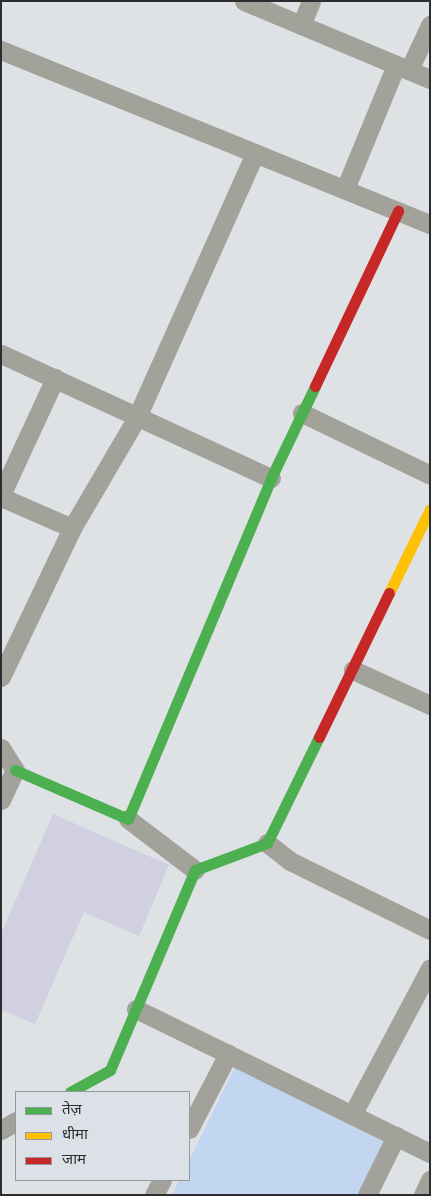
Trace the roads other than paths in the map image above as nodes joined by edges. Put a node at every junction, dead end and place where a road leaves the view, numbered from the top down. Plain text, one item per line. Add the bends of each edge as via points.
1 (244, 1) edge
2 (311, 1) edge
3 (301, 25) junction
4 (430, 25) edge
5 (1, 50) edge
6 (402, 68) junction
7 (430, 79) edge
8 (255, 153) junction
9 (345, 190) junction
10 (398, 211) junction
11 (430, 224) edge
12 (1, 354) edge
13 (55, 378) junction
14 (302, 413) junction
15 (137, 417) junction
16 (430, 475) edge
17 (270, 478) junction
18 (1, 496) edge
19 (430, 509) edge
20 (72, 528) junction
21 (353, 670) junction
22 (1, 677) edge
23 (429, 702) edge
24 (1, 748) edge
25 (15, 770) junction
26 (1, 800) edge
27 (128, 819) junction
28 (267, 843) junction
29 (195, 870) junction
30 (430, 930) edge
31 (430, 968) edge
32 (136, 1009) junction
33 (228, 1054) junction
34 (72, 1091) edge
35 (352, 1115) junction
36 (15, 1122) edge
37 (190, 1127) edge
38 (1, 1130) edge
39 (396, 1136) junction
40 (430, 1153) edge
41 (430, 1180) edge
42 (161, 1181) edge
43 (154, 1195) edge
44 (367, 1195) edge
45 (423, 1195) edge

1 - 3 street
2 - 3 street
3 - 6 street
4 - 6 street
5 - 8 street
6 - 7 street
6 - 9 street
8 - 9 street
8 - 15 street
9 - 10 street
10 - 11 street
10 - 14 street
12 - 13 street
13 - 15 street
13 - 18 street
14 - 16 street
14 - 17 street
15 - 17 street
15 - 20 street
17 - 27 street
18 - 20 street
19 - 21 street
20 - 22 street
21 - 23 street
21 - 28 street
24 - 25 street
25 - 26 street
25 - 27 street
27 - 29 street
28 - 29 street
28 - 30 street via 290,861
29 - 32 street
31 - 35 street
32 - 33 street
32 - 34 street via 110,1070
33 - 35 street
33 - 37 street
35 - 39 street
36 - 38 street
39 - 40 street
39 - 44 street
41 - 45 street
42 - 43 street

